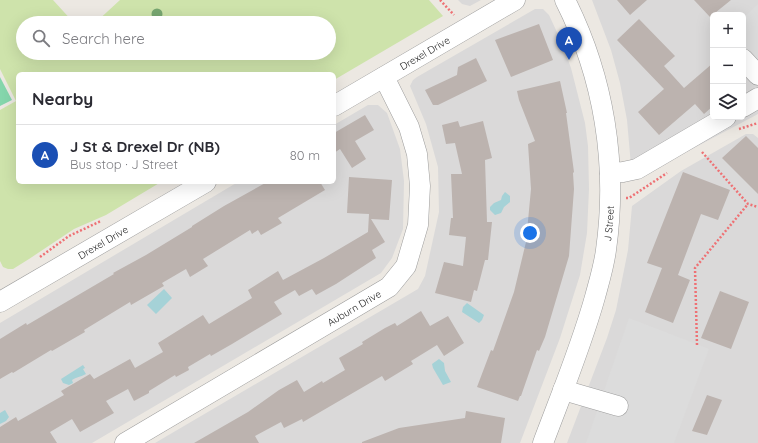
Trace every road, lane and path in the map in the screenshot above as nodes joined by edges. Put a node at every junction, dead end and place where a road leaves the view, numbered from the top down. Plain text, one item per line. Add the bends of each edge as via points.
1 (440, 0) edge
2 (515, 0) edge
3 (565, 0) edge
4 (454, 15) dead end
5 (746, 62) edge
6 (758, 75) edge
7 (384, 77) junction
8 (758, 98) edge
9 (336, 105) edge
10 (746, 105) edge
11 (721, 120) edge
12 (701, 151) dead end
13 (610, 173) junction
14 (203, 184) edge
15 (748, 204) junction
16 (758, 207) edge
17 (0, 302) edge
18 (697, 345) dead end
19 (563, 390) junction
20 (618, 406) dead end
21 (125, 443) edge
22 (543, 443) edge

1 - 4 path
2 - 7 street, Drexel Drive
3 - 13 street, J Street via 585,45 600,95 608,140
5 - 6 street
7 - 9 street, Drexel Drive
7 - 21 street, Auburn Drive via 410,127 417,154 420,186 418,225 406,266 389,287
8 - 10 street
11 - 13 street via 637,169
12 - 15 path
13 - 19 street, J Street via 606,251 600,279 589,320
14 - 17 street, Drexel Drive
15 - 16 path
15 - 18 path via 695,268
19 - 20 street
19 - 22 street, J Street

